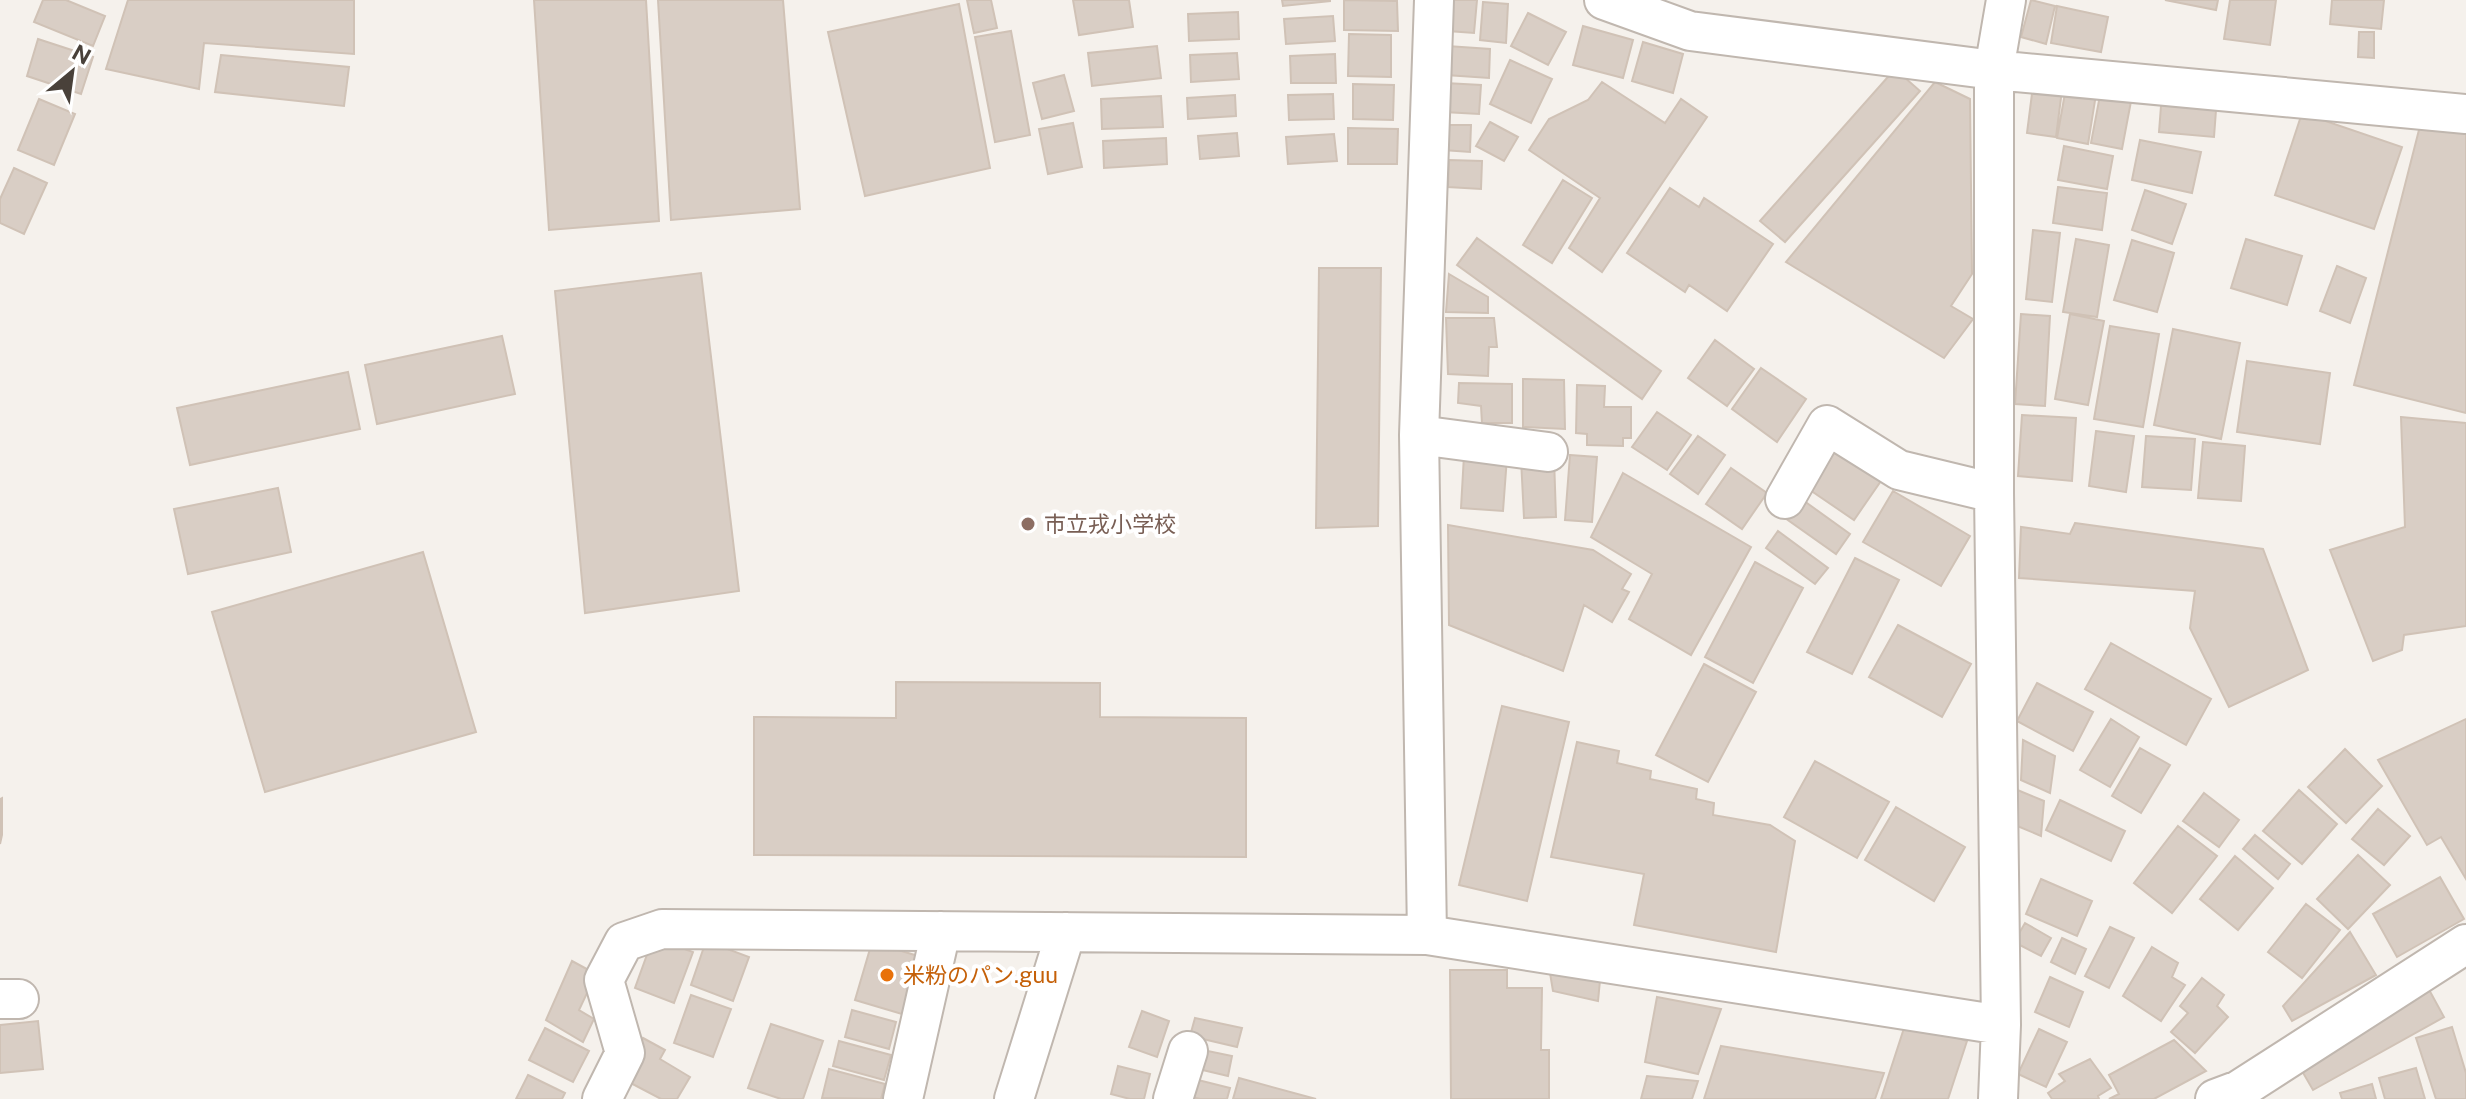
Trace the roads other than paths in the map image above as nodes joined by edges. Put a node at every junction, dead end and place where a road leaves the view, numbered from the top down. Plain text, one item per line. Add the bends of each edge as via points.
1 (1434, 0) edge
2 (1604, 0) edge
3 (2006, 0) edge
4 (1994, 70) junction
5 (2466, 114) edge
6 (1419, 435) junction
7 (1548, 452) dead end
8 (1994, 493) junction
9 (1785, 499) dead end
10 (941, 931) junction
11 (1066, 932) junction
12 (1427, 935) junction
13 (2466, 944) edge
14 (2001, 1025) junction
15 (1188, 1051) dead end
16 (2234, 1096) edge
17 (602, 1099) edge
18 (903, 1099) edge
19 (1014, 1099) edge
20 (1173, 1099) edge
21 (1998, 1099) edge

1 - 6 street
2 - 4 street via 1690,31
3 - 4 street
4 - 5 street
4 - 8 street
6 - 7 street
6 - 12 street
8 - 9 street via 1899,470 1827,425
8 - 14 street
10 - 11 street
10 - 17 street via 662,929 624,942 604,980 625,1053
10 - 18 street
11 - 12 street
11 - 19 street
12 - 14 street
13 - 16 street
14 - 21 street
15 - 20 street

